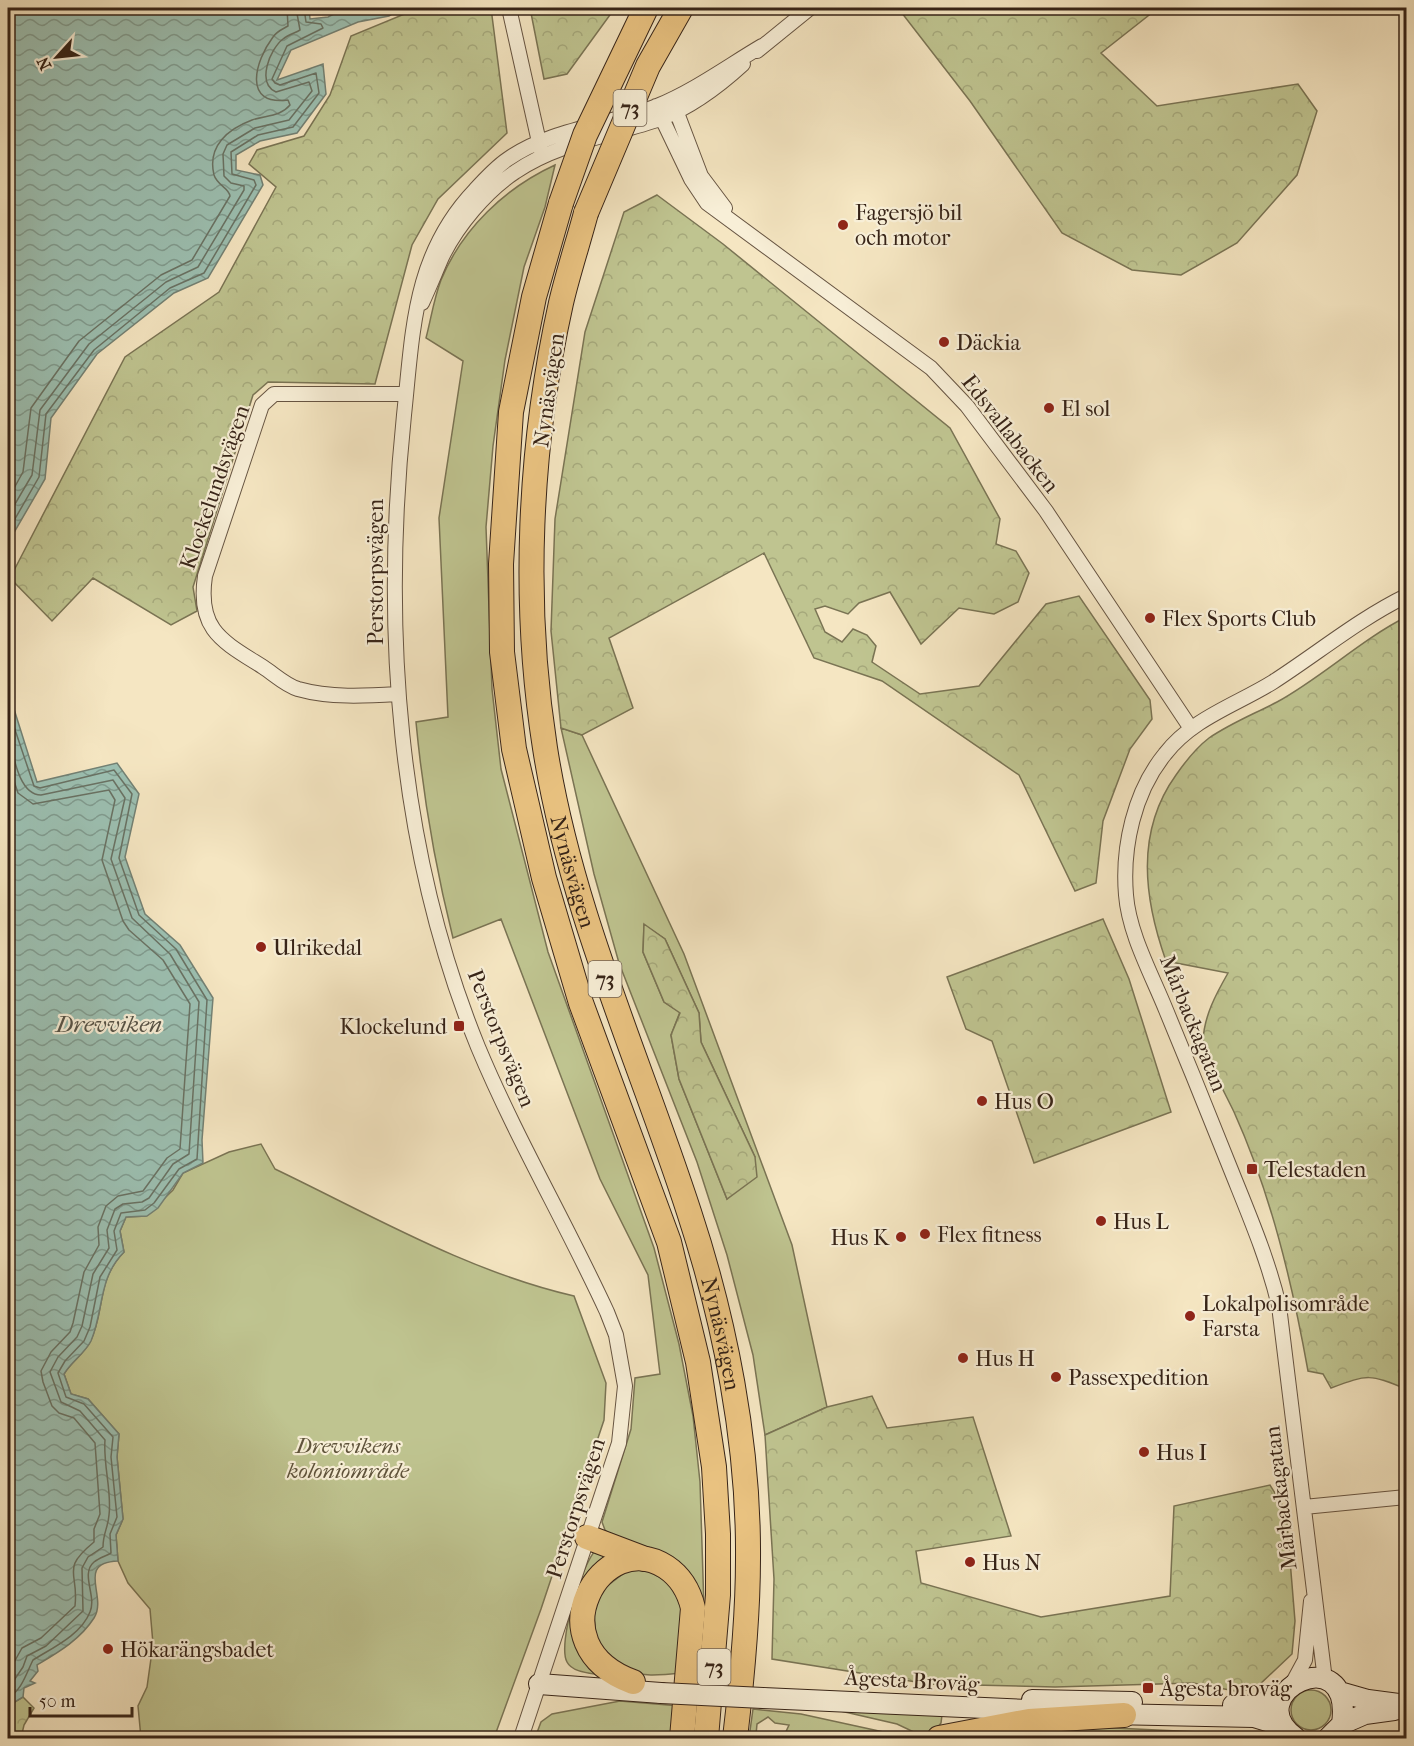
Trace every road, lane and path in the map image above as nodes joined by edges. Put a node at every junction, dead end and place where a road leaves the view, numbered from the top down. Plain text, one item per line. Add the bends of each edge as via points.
1 (646, 8) edge
2 (681, 8) edge
3 (810, 8) edge
4 (510, 11) edge
5 (674, 105) junction
6 (659, 112) junction
7 (540, 149) junction
8 (737, 224) junction
9 (406, 394) junction
10 (1407, 596) edge
11 (398, 694) junction
12 (1191, 727) junction
13 (1407, 1497) edge
14 (1304, 1507) junction
15 (587, 1537) junction
16 (645, 1559) junction
17 (1313, 1593) junction
18 (540, 1680) junction
19 (633, 1682) junction
20 (1332, 1686) junction
21 (661, 1688) junction
22 (1287, 1690) junction
23 (939, 1701) junction
24 (1407, 1707) edge
25 (1124, 1715) junction
26 (1342, 1724) junction
27 (1289, 1732) edge
28 (521, 1738) edge
29 (682, 1738) edge
30 (706, 1738) edge
31 (735, 1738) edge
32 (941, 1738) edge
33 (1328, 1738) edge

1 - 30 highway, Nynäsvägen / 73, bridge via 585,135 534,297 511,412 501,564 502,652 514,749 544,878 581,1003 669,1242 698,1362 714,1467 718,1534 718,1595
2 - 31 highway, Nynäsvägen / 73, bridge via 648,66 586,213 561,304 541,427 531,563 534,649 545,749 571,867 608,989 690,1213 725,1348 743,1469 748,1554 744,1665
3 - 5 street, Perstorpsvägen via 762,46
4 - 7 street
5 - 6 street, Perstorpsvägen
5 - 8 street, Edsvallabacken via 701,176
6 - 7 street, Perstorpsvägen
6 - 8 street, Edsvallabacken via 700,195
7 - 9 street, Perstorpsvägen via 484,199 442,256 414,318
8 - 12 street, Edsvallabacken via 931,368 967,406 1046,512
9 - 11 street, Perstorpsvägen via 395,496 393,580
9 - 11 street, Klockelundsvägen via 274,394 262,405 205,576 201,599 207,619 221,640 297,688 334,695
10 - 12 street, Mårbackagatan via 1379,610 1272,683
11 - 15 street, Perstorpsvägen via 415,818 448,961 478,1046 616,1335 625,1386 620,1443
12 - 14 street, Mårbackagatan via 1164,754 1138,804 1130,830 1126,896 1141,946 1274,1282
13 - 14 street
14 - 17 street, Mårbackagatan
15 - 16 highway
15 - 18 street, Perstorpsvägen
16 - 19 highway via 621,1563 599,1576 586,1596 582,1617 587,1644 596,1658 618,1676
16 - 29 highway via 674,1572 687,1590 693,1608
17 - 20 street, Mårbackagatan
17 - 22 street, Mårbackagatan via 1305,1660
18 - 19 main road, Ågesta Broväg
18 - 21 main road, Ågesta Broväg
18 - 28 street, Perstorpsvägen
19 - 21 main road, Ågesta Broväg
20 - 22 main road, Ågesta Broväg via 1314,1677
20 - 24 main road, Ågesta Broväg via 1368,1700
20 - 26 main road via 1344,1712
21 - 23 main road, Ågesta Broväg
22 - 23 main road, Ågesta Broväg via 1255,1706
22 - 27 main road, Ågesta Broväg via 1280,1705
23 - 25 main road, Ågesta Broväg
23 - 32 main road via 950,1721
24 - 26 main road, Ågesta Broväg via 1365,1714
25 - 27 main road, Ågesta Broväg via 1254,1718
25 - 32 highway via 1029,1721
26 - 33 main road, Ågesta Broväg

